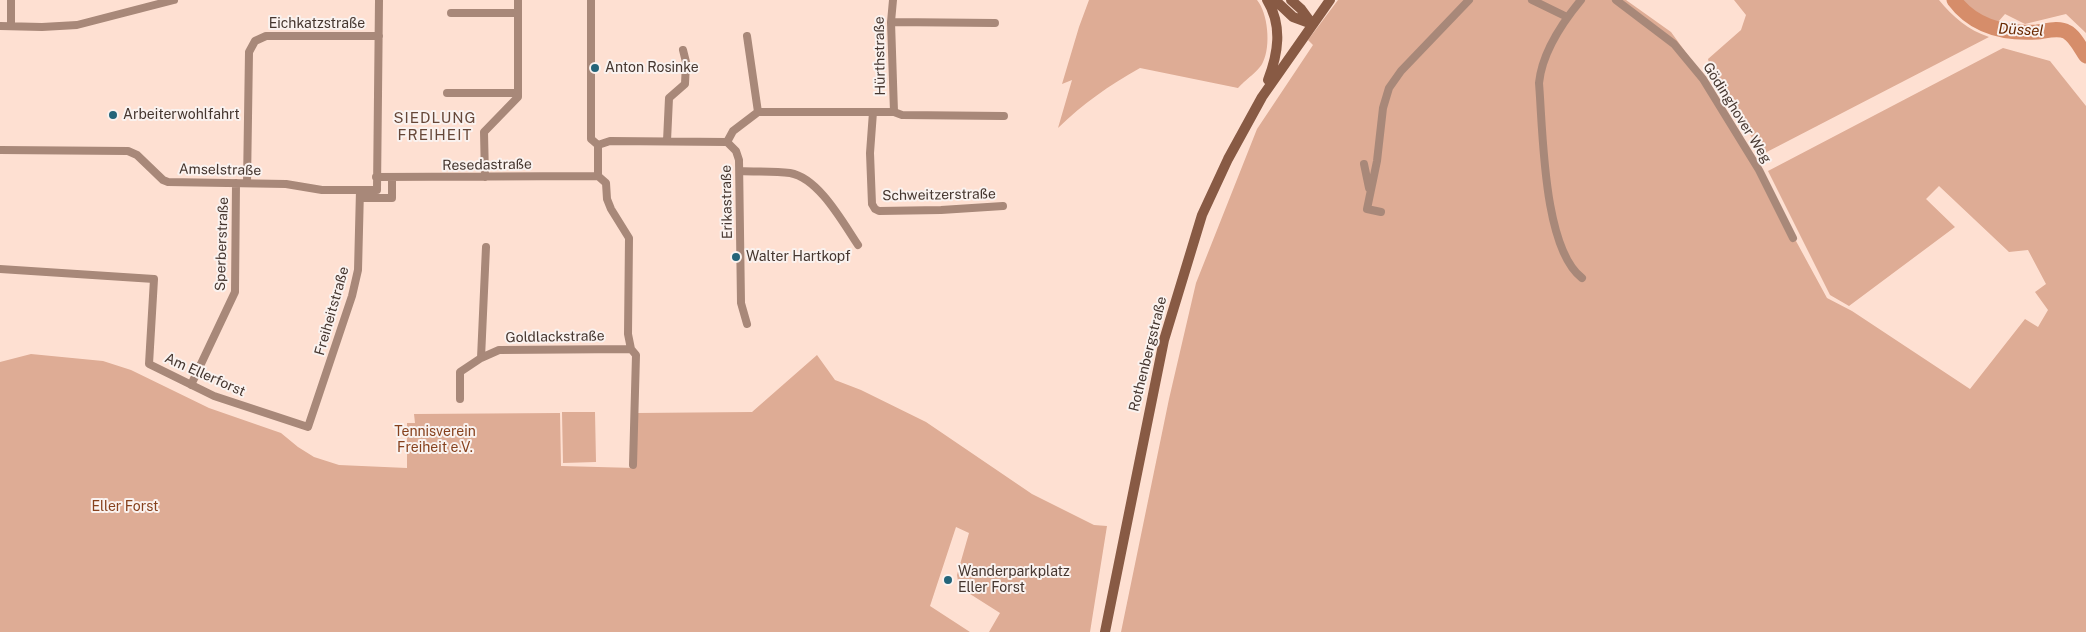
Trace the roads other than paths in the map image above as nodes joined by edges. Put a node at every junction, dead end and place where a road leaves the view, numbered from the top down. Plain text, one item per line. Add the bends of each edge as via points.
1 (11, 0) edge
2 (174, 0) edge
3 (379, 0) edge
4 (518, 0) edge
5 (591, 0) edge
6 (893, 0) edge
7 (1267, 0) edge
8 (1275, 0) edge
9 (1291, 0) edge
10 (1330, 0) edge
11 (1469, 0) edge
12 (1532, 0) edge
13 (1581, 0) edge
14 (1616, 0) edge
15 (148, 3) edge
16 (451, 13) dead end
17 (518, 13) junction
18 (1567, 17) junction
19 (891, 22) junction
20 (995, 23) dead end
21 (1312, 24) junction
22 (0, 26) edge
23 (11, 26) junction
24 (379, 36) junction
25 (746, 36) dead end
26 (257, 40) joint
27 (683, 50) dead end
28 (447, 93) dead end
29 (518, 93) junction
30 (1262, 96) junction
31 (758, 112) junction
32 (873, 112) junction
33 (894, 112) junction
34 (1004, 116) dead end
35 (667, 141) junction
36 (727, 142) junction
37 (598, 145) junction
38 (0, 150) edge
39 (1364, 164) dead end
40 (740, 171) junction
41 (598, 176) junction
42 (376, 177) junction
43 (485, 177) junction
44 (392, 178) junction
45 (236, 183) junction
46 (247, 183) junction
47 (360, 190) junction
48 (1370, 192) junction
49 (360, 198) junction
50 (1003, 206) dead end
51 (875, 209) joint
52 (1381, 212) dead end
53 (1793, 238) dead end
54 (858, 245) dead end
55 (486, 247) dead end
56 (0, 269) edge
57 (1582, 278) dead end
58 (747, 324) dead end
59 (631, 349) junction
60 (481, 358) junction
61 (190, 385) junction
62 (460, 399) dead end
63 (308, 427) joint
64 (633, 465) dead end
65 (1105, 632) edge

1 - 23 street
2 - 15 street
3 - 24 street
4 - 17 street
5 - 37 street via 591,139
6 - 19 street, Hürthstraße
7 - 30 main road, Rothenbergstraße via 1278,34 1276,57
8 - 21 main road via 1293,17
9 - 21 main road
10 - 21 main road, Rothenbergstraße
11 - 48 street via 1400,71 1389,88
12 - 18 street
13 - 18 street
14 - 53 street, Gödinghover Weg via 1674,44 1703,79 1759,170
15 - 23 street via 77,25
16 - 17 street
17 - 29 street
18 - 57 street via 1544,60 1539,84 1554,228 1569,262
19 - 20 street
19 - 33 street, Hürthstraße
21 - 30 main road, Rothenbergstraße
22 - 23 street
24 - 26 street, Eichkatzstraße via 266,36
24 - 42 street
25 - 31 street
26 - 46 street, Sperberstraße via 249,52
27 - 35 street via 685,84 669,98
28 - 29 street
29 - 43 street via 518,97 484,132
30 - 65 main road, Rothenbergstraße via 1202,215 1173,308 1145,425
31 - 32 street
31 - 36 street via 734,131
32 - 33 street
32 - 51 street, Hürthstraße via 870,162
33 - 34 street via 902,115
35 - 36 street
35 - 37 street via 610,140
36 - 40 street, Erikastraße via 736,151
37 - 41 street
38 - 45 street, Amselstraße via 128,151 168,182
39 - 48 street
40 - 54 street via 792,174 803,179 814,186
40 - 58 street, Erikastraße via 741,303
41 - 43 street, Resedastraße
41 - 59 street via 606,183 611,209 629,238 628,334
42 - 44 street, Resedastraße
42 - 47 street via 377,190
43 - 44 street, Resedastraße
44 - 49 street via 392,198
45 - 46 street, Amselstraße
45 - 61 street, Sperberstraße via 235,292
46 - 47 street, Amselstraße
47 - 49 street, Freiheitstraße
48 - 52 street via 1367,209
49 - 63 street, Freiheitstraße via 358,270
50 - 51 street, Schweitzerstraße via 941,210
55 - 60 street
56 - 61 street, Am Ellerforst via 154,279 148,364
59 - 60 street, Goldlackstraße via 499,350
59 - 64 street via 636,354
60 - 62 street, Goldlackstraße via 460,372
61 - 63 street, Am Ellerforst

